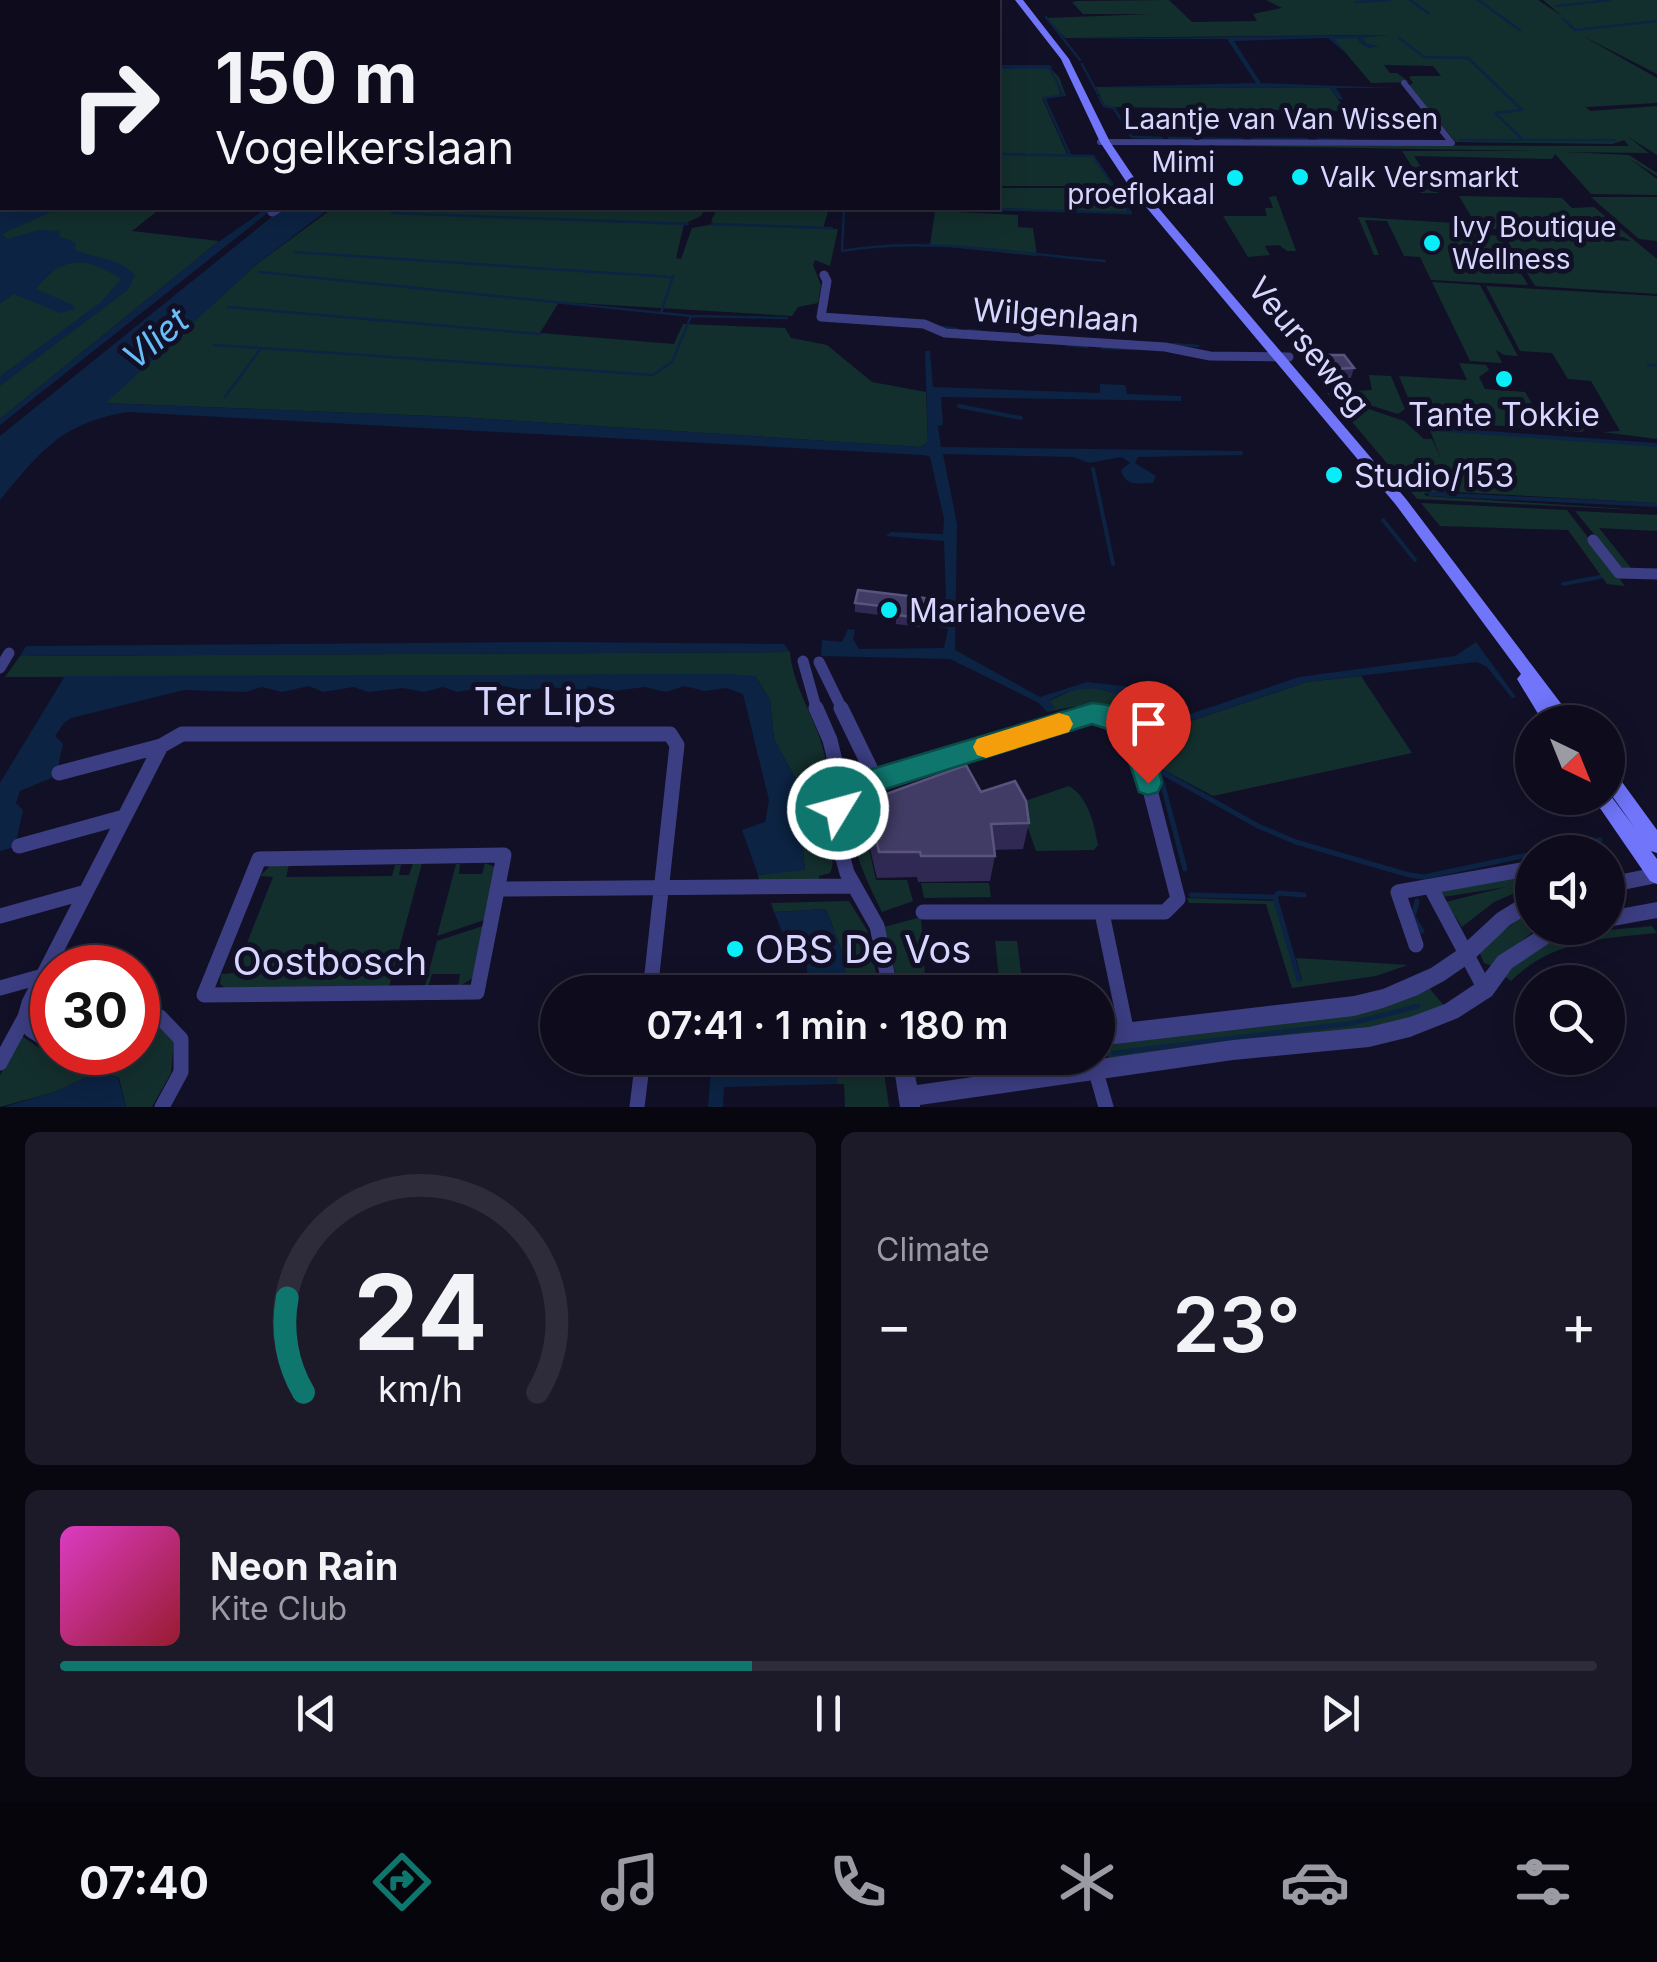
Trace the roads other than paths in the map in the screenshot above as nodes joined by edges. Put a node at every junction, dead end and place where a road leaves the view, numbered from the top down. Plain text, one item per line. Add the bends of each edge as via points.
1 (1010, 0) edge
2 (1019, 0) edge
3 (1029, 17) junction
4 (1404, 83) dead end
5 (1104, 146) junction
6 (824, 276) dead end
7 (808, 312) dead end
8 (820, 318) junction
9 (1279, 357) junction
10 (1593, 540) dead end
11 (1657, 574) edge
12 (9, 653) dead end
13 (803, 661) dead end
14 (819, 662) dead end
15 (0, 668) edge
16 (1541, 705) edge
17 (1554, 705) edge
18 (160, 746) junction
19 (59, 774) dead end
20 (877, 782) junction
21 (842, 790) junction
22 (1625, 800) edge
23 (1614, 815) edge
24 (124, 818) junction
25 (1657, 845) edge
26 (20, 846) dead end
27 (1515, 871) edge
28 (1657, 875) edge
29 (1625, 882) edge
30 (854, 886) junction
31 (661, 887) junction
32 (498, 888) junction
33 (1431, 888) junction
34 (86, 892) junction
35 (1657, 910) edge
36 (922, 912) dead end
37 (1102, 913) junction
38 (1515, 914) edge
39 (0, 916) edge
40 (1625, 916) edge
41 (59, 945) edge
42 (1416, 945) dead end
43 (1532, 945) edge
44 (1464, 956) junction
45 (652, 975) edge
46 (887, 975) edge
47 (30, 980) edge
48 (0, 988) edge
49 (1485, 989) junction
50 (30, 1006) edge
51 (25, 1017) junction
52 (160, 1017) edge
53 (30, 1030) edge
54 (1127, 1033) junction
55 (1115, 1034) edge
56 (1115, 1062) edge
57 (0, 1063) edge
58 (641, 1075) edge
59 (905, 1075) edge
60 (1040, 1075) edge
61 (1097, 1075) edge
62 (909, 1102) edge
63 (162, 1107) edge
64 (638, 1107) edge
65 (1106, 1107) edge

1 - 3 main road, Veurseweg
2 - 3 main road, Veurseweg
3 - 5 main road, Veurseweg via 1073,72
4 - 5 street, Laantje van Van Wissen via 1452,144
5 - 9 main road, Veurseweg
6 - 8 street
7 - 8 street, Wilgenlaan
8 - 9 street, Wilgenlaan
9 - 16 main road, Veurseweg
9 - 17 main road, Veurseweg via 1401,502
10 - 11 street via 1620,573
12 - 15 street
13 - 21 street
14 - 20 street
18 - 19 street, Ter Lips
18 - 24 street
18 - 31 street, Ter Lips via 184,734 670,734 677,746
20 - 21 street
20 - 37 street via 1092,714 1120,718 1136,735 1178,899 1165,912
21 - 30 street via 841,851
22 - 25 main road
23 - 28 main road
24 - 26 street
24 - 34 street
27 - 33 street
28 - 29 street
30 - 31 street
30 - 46 street via 876,926
31 - 32 street
31 - 45 street, Ter Lips
32 - 32 street, Oostbosch via 504,855 259,859 204,995 476,992
33 - 42 street via 1398,892
33 - 44 street via 1460,936
34 - 39 street
34 - 41 street
35 - 40 street
36 - 37 street
37 - 54 street
38 - 44 street
43 - 49 street via 1505,962
44 - 49 street
44 - 54 street via 1426,982 1354,1006
47 - 48 street
49 - 56 street via 1452,1011 1369,1036
50 - 51 street
51 - 53 street
51 - 57 street
52 - 63 street via 181,1034 184,1054
54 - 55 street
58 - 64 street
59 - 62 street
60 - 62 street
61 - 65 street

